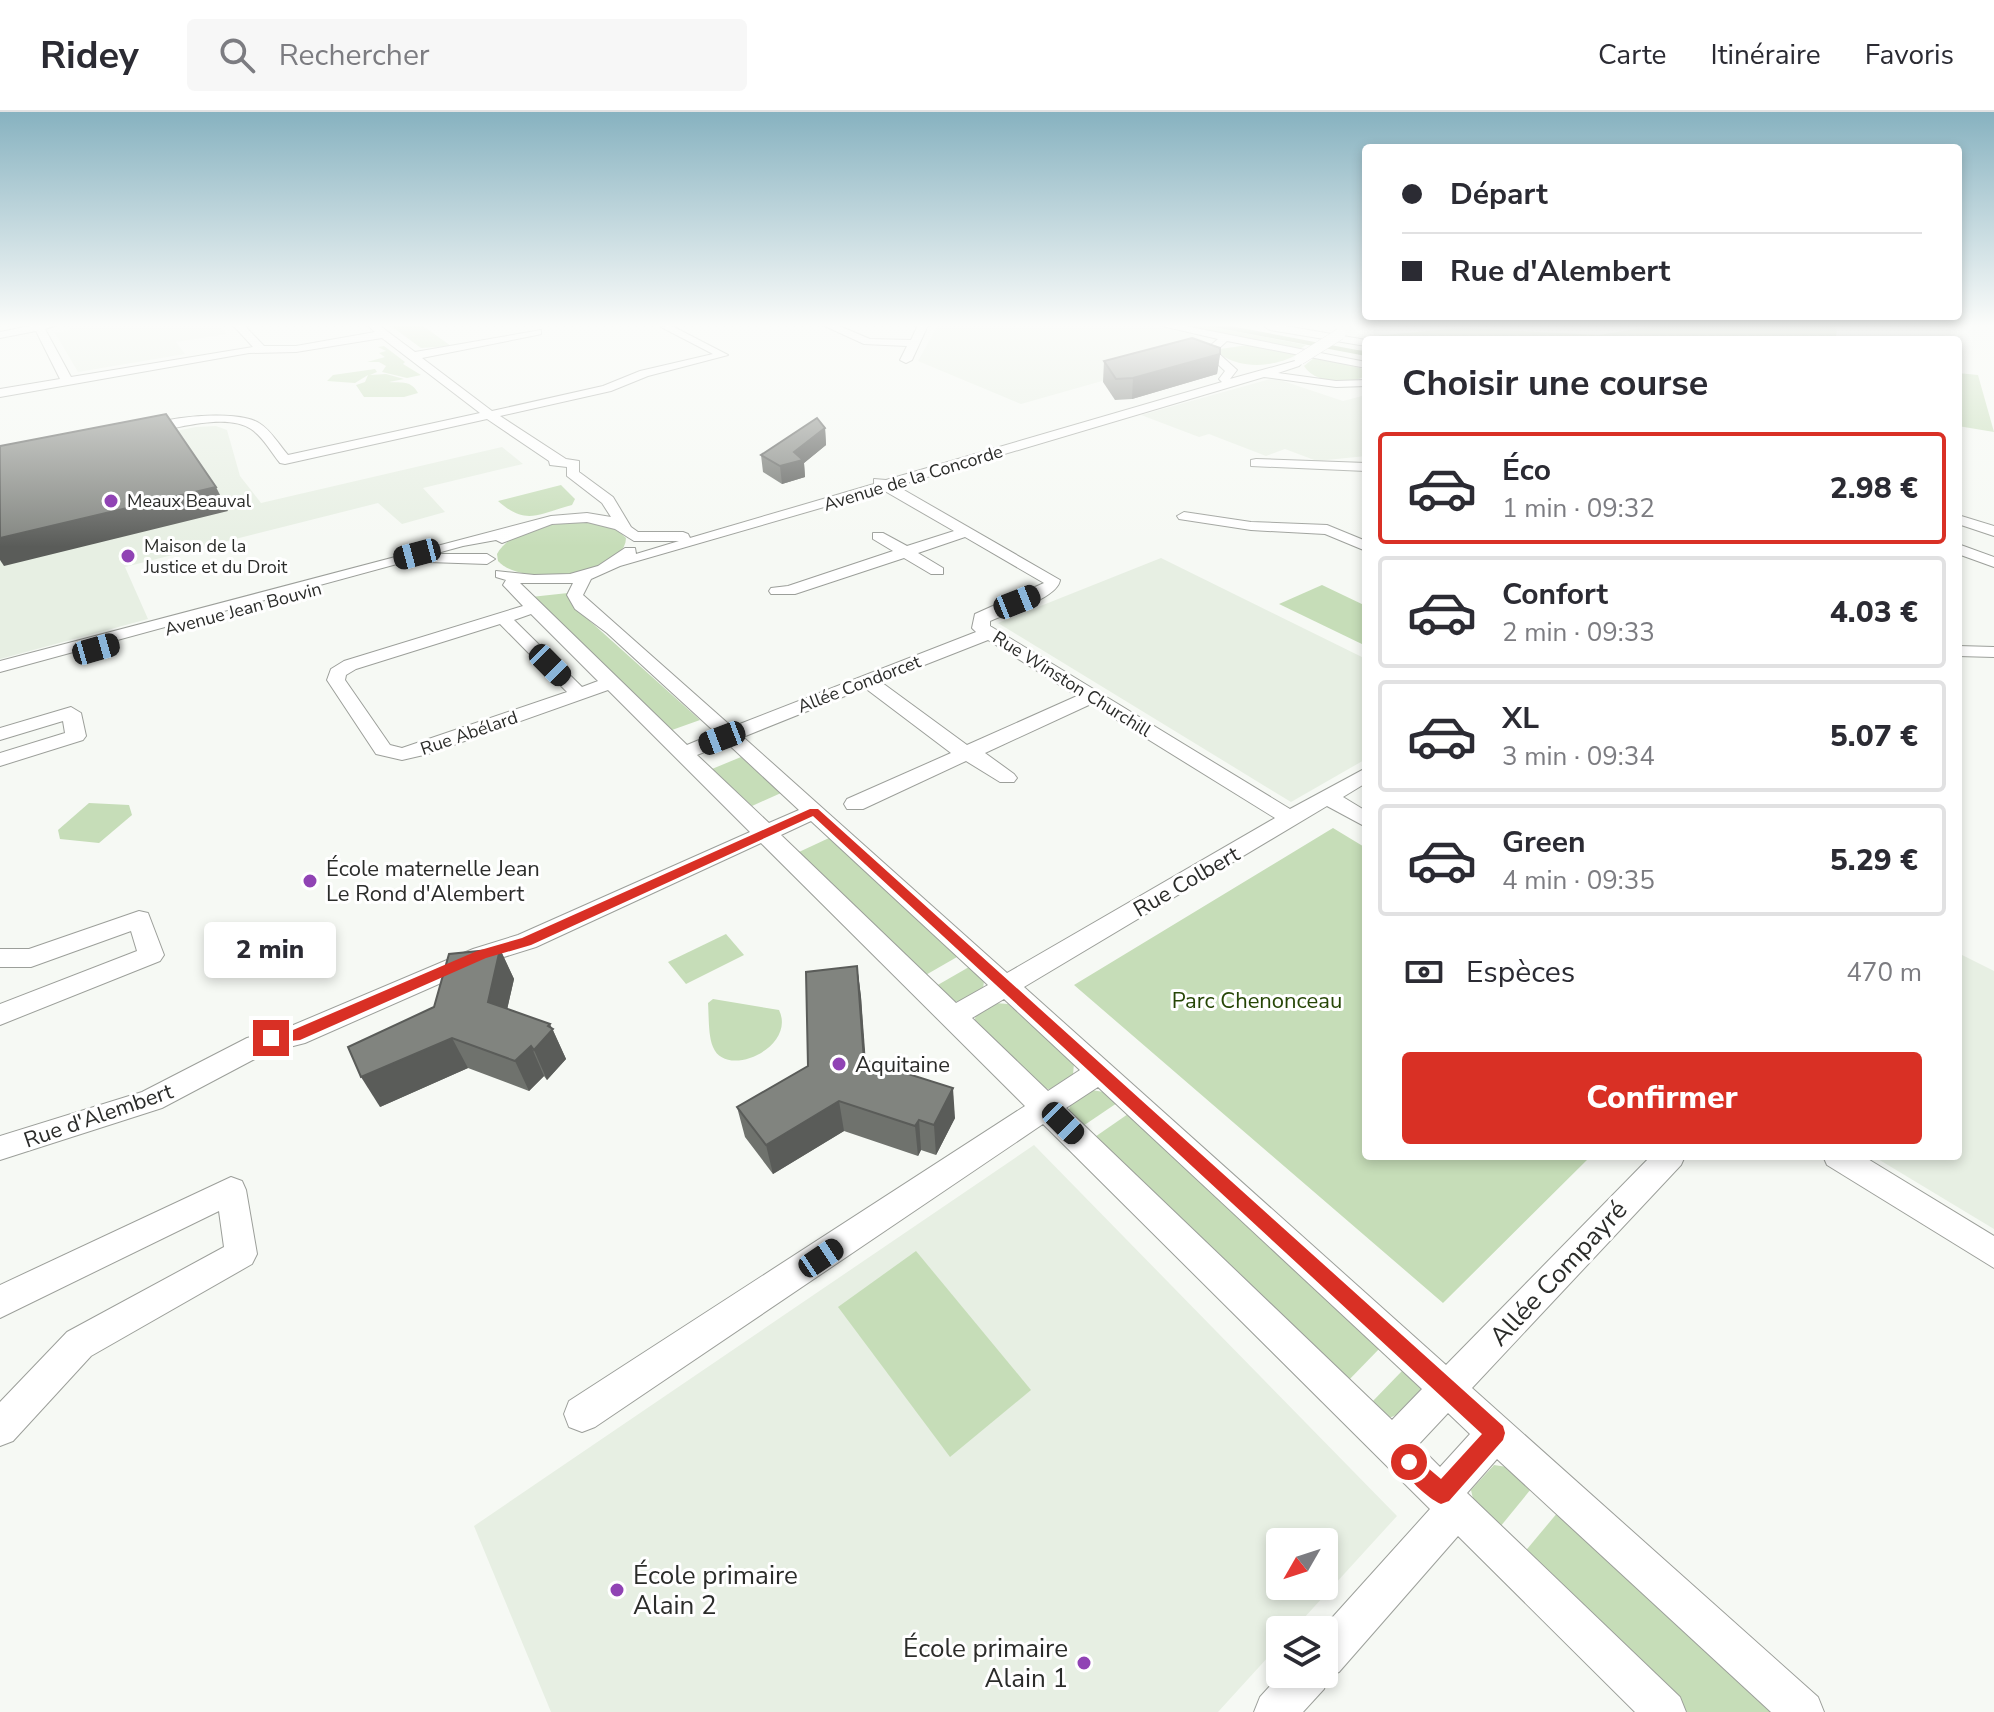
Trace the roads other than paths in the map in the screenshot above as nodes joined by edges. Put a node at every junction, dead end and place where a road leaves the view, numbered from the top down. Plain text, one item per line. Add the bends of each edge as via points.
1 (467, 398) edge
2 (568, 398) edge
3 (1164, 398) edge
4 (1181, 398) edge
5 (490, 415) junction
6 (124, 435) edge
7 (1256, 463) dead end
8 (1362, 467) edge
9 (559, 468) junction
10 (883, 484) junction
11 (1184, 516) dead end
12 (565, 519) junction
13 (1962, 520) edge
14 (516, 531) junction
15 (629, 531) junction
16 (968, 531) junction
17 (1994, 531) edge
18 (878, 536) dead end
19 (1362, 544) edge
20 (1962, 550) edge
21 (905, 552) junction
22 (487, 559) junction
23 (618, 562) junction
24 (1994, 562) edge
25 (937, 571) dead end
26 (585, 575) junction
27 (515, 578) junction
28 (777, 591) dead end
29 (534, 608) junction
30 (503, 618) junction
31 (989, 633) junction
32 (1962, 651) edge
33 (1994, 652) edge
34 (0, 667) edge
35 (0, 675) edge
36 (867, 681) junction
37 (611, 683) junction
38 (579, 694) junction
39 (1092, 696) junction
40 (0, 734) edge
41 (730, 735) junction
42 (684, 753) junction
43 (969, 754) junction
44 (0, 760) edge
45 (1362, 776) edge
46 (1007, 778) dead end
47 (1328, 797) junction
48 (855, 804) dead end
49 (814, 811) junction
50 (1362, 818) edge
51 (1291, 819) junction
52 (766, 833) junction
53 (0, 958) edge
54 (1005, 987) junction
55 (0, 1015) edge
56 (953, 1017) junction
57 (1099, 1072) junction
58 (1047, 1108) junction
59 (0, 1148) edge
60 (1666, 1160) edge
61 (1844, 1160) edge
62 (1994, 1253) edge
63 (0, 1302) edge
64 (1448, 1391) junction
65 (582, 1414) dead end
66 (0, 1428) edge
67 (1496, 1433) junction
68 (1392, 1446) junction
69 (1449, 1502) junction
70 (1338, 1640) edge
71 (1296, 1688) edge
72 (1275, 1712) edge
73 (1665, 1712) edge
74 (1803, 1712) edge

1 - 5 street
2 - 5 street
3 - 10 street, Avenue de la Concorde
4 - 10 street, Avenue de la Concorde
5 - 6 street via 285,460 257,427 240,421 191,422
5 - 9 street
7 - 8 street
9 - 12 street via 588,497 586,505
9 - 15 street via 608,500
10 - 15 street, Avenue de la Concorde via 696,534 663,538
10 - 16 street, Rue Winston Churchill
10 - 23 street, Avenue de la Concorde
11 - 19 street via 1332,531
12 - 14 street, Avenue Jean Bouvin
12 - 15 street, Avenue de la Concorde via 602,519
13 - 17 street
14 - 22 street via 490,549
14 - 34 street, Avenue Jean Bouvin
15 - 23 street via 633,548
16 - 21 street
16 - 31 street, Rue Winston Churchill via 1052,580 1041,593 981,618 981,628
18 - 21 street
20 - 24 street
21 - 25 street
21 - 28 street
22 - 27 street via 491,567
22 - 35 street, Avenue Jean Bouvin via 423,561
23 - 26 street, Avenue de la Concorde
26 - 27 street, Avenue de la Concorde
26 - 41 street via 575,595 581,605
27 - 29 street via 511,585
29 - 30 street, Rue Abélard
29 - 37 street
30 - 38 street
30 - 38 street, Rue Abélard via 337,673 336,680 383,750 421,750
31 - 36 street, Allée Condorcet
31 - 39 street, Rue Winston Churchill
32 - 33 street
36 - 41 street, Allée Condorcet
36 - 43 street
37 - 38 street, Rue Abélard
37 - 42 street
39 - 43 street
39 - 51 street, Rue Winston Churchill
40 - 44 street via 71,713 76,736
41 - 42 street, Allée Condorcet
41 - 49 street
42 - 52 street
43 - 46 street
43 - 48 street
45 - 47 street, Rue Colbert
47 - 50 street
47 - 51 street, Rue Colbert
49 - 52 street
49 - 54 street
51 - 54 street, Rue Colbert
52 - 56 street
52 - 59 street, Rue d'Alembert via 527,941 482,955 295,1036 276,1053 226,1076 199,1078 151,1101
53 - 55 street via 31,958 139,919 151,955
54 - 56 street, Rue Colbert
54 - 57 street
56 - 58 street
57 - 58 street
57 - 64 street
58 - 65 street
58 - 68 street
60 - 64 street, Allée Compayré
61 - 62 street
63 - 66 street via 231,1190 241,1254 79,1344
64 - 67 street
64 - 68 street, Allée Compayré
67 - 69 street
67 - 74 street
68 - 69 street
69 - 70 street
69 - 73 street
71 - 72 street

